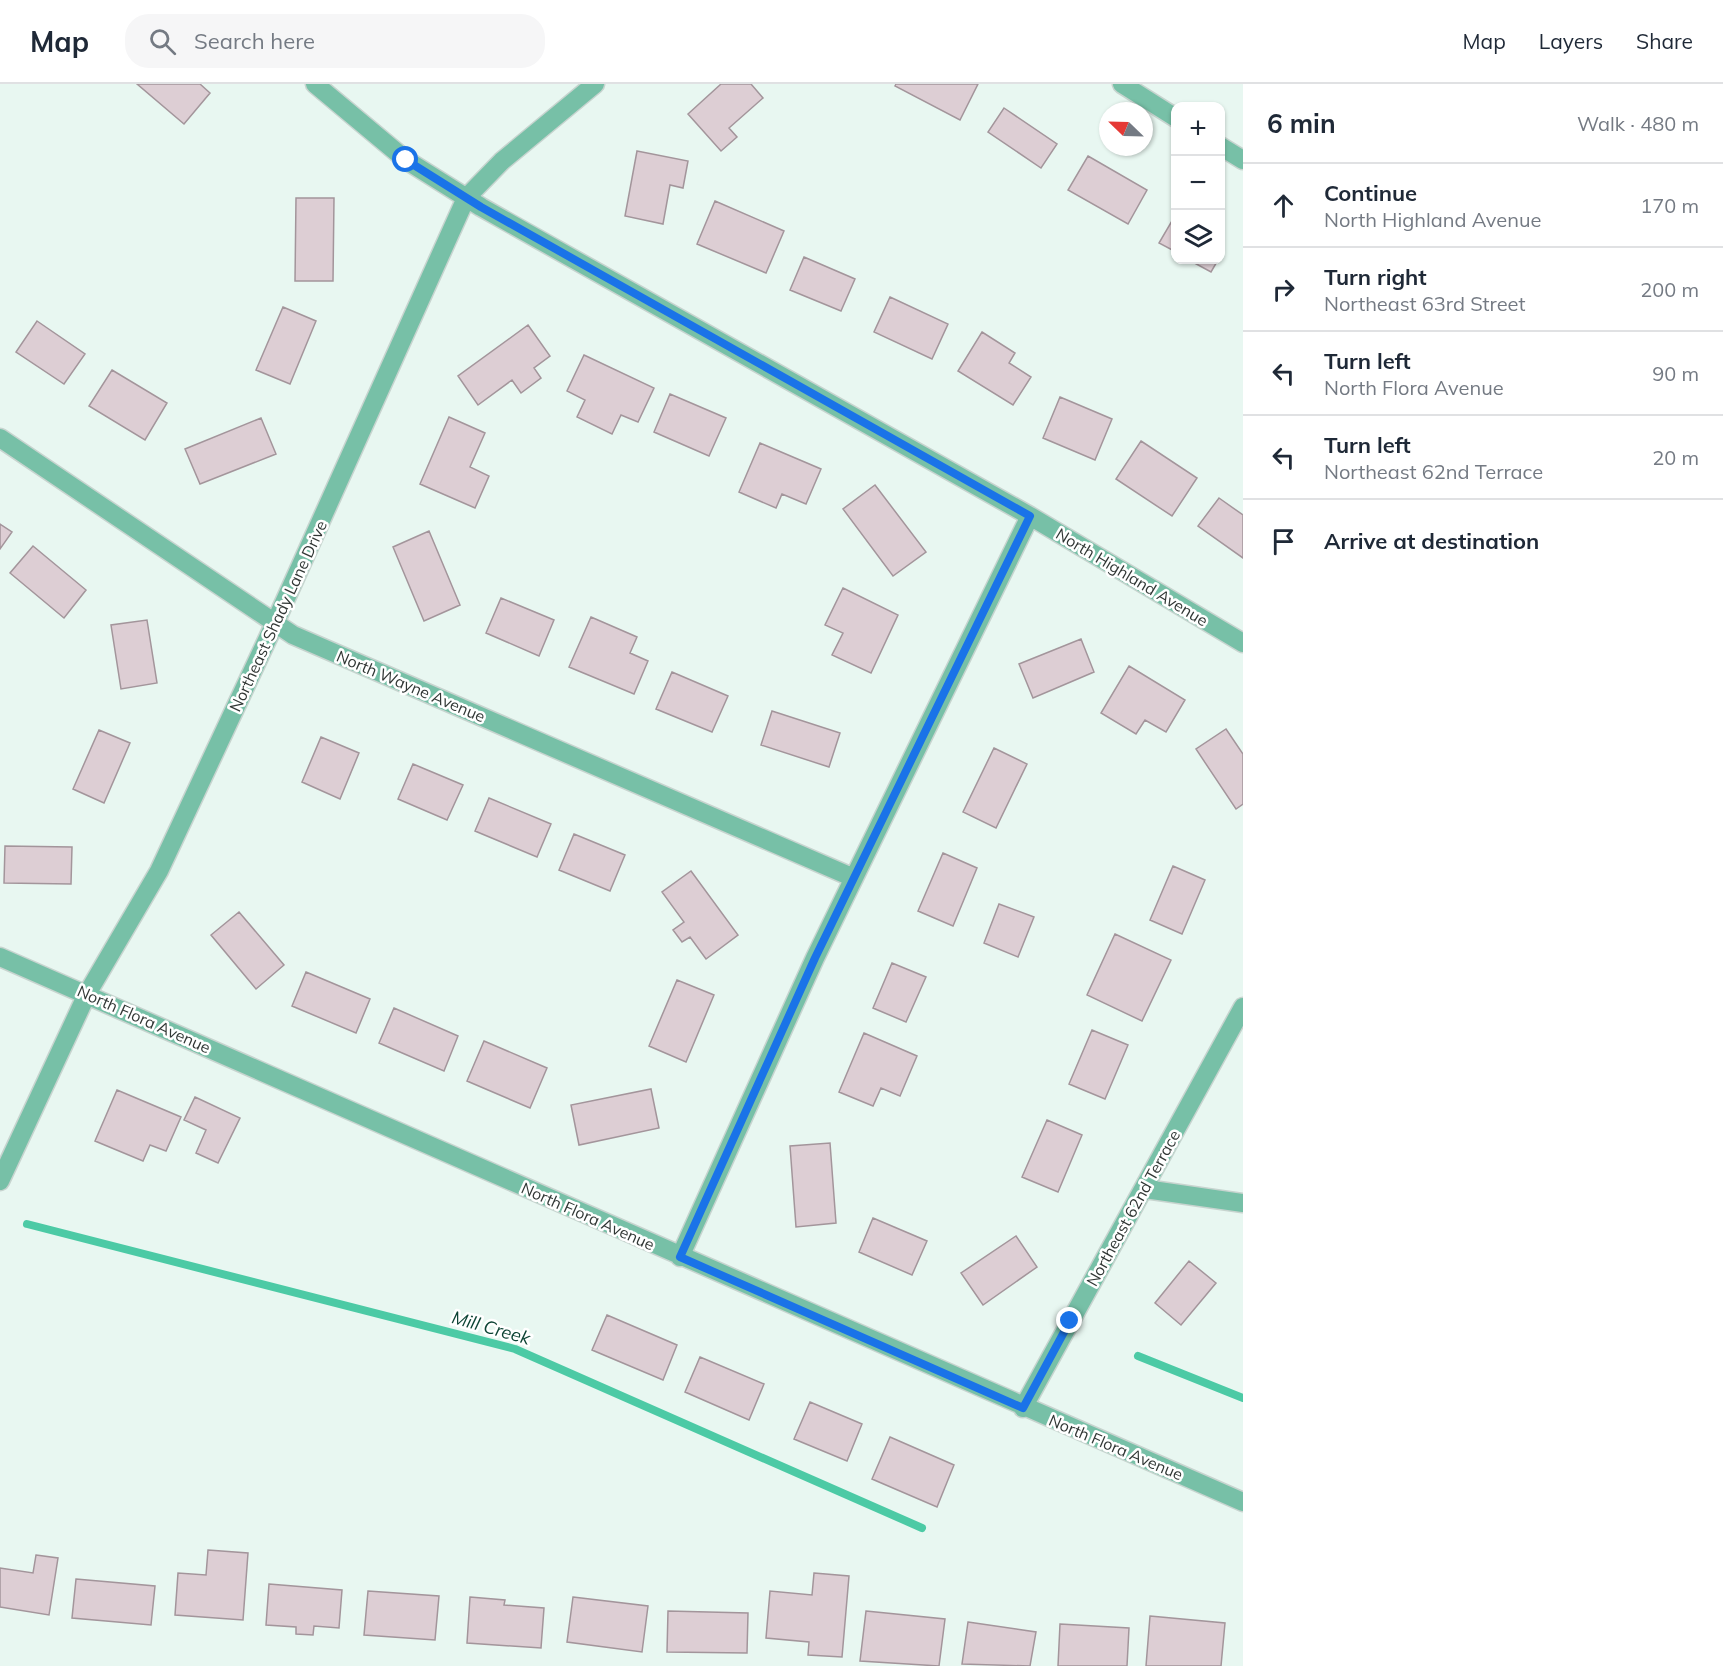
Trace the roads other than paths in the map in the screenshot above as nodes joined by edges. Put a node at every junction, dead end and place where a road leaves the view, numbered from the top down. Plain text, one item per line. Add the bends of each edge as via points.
1 (315, 84) edge
2 (595, 84) edge
3 (1122, 84) edge
4 (1171, 115) edge
5 (1225, 149) edge
6 (1243, 160) edge
7 (466, 198) junction
8 (0, 438) edge
9 (1030, 516) junction
10 (274, 625) junction
11 (1243, 643) edge
12 (854, 878) junction
13 (0, 957) edge
14 (87, 994) junction
15 (1243, 1007) edge
16 (0, 1181) edge
17 (1145, 1189) junction
18 (1243, 1203) edge
19 (680, 1257) junction
20 (1023, 1408) junction
21 (1243, 1502) edge

1 - 7 street, North Highland Avenue via 406,160
2 - 7 street, Northeast Shady Lane Drive via 502,161
3 - 4 street
5 - 6 street
7 - 9 street, North Highland Avenue
7 - 10 street, Northeast Shady Lane Drive
8 - 10 street, North Wayne Avenue
9 - 11 street, North Highland Avenue
9 - 12 street
10 - 12 street, North Wayne Avenue
10 - 14 street, Northeast Shady Lane Drive via 159,871
12 - 19 street
13 - 14 street, North Flora Avenue
14 - 16 street, Northeast Shady Lane Drive
14 - 19 street, North Flora Avenue
15 - 17 street, Northeast 62nd Terrace
17 - 18 street
17 - 20 street, Northeast 62nd Terrace
19 - 20 street, North Flora Avenue
20 - 21 street, North Flora Avenue

